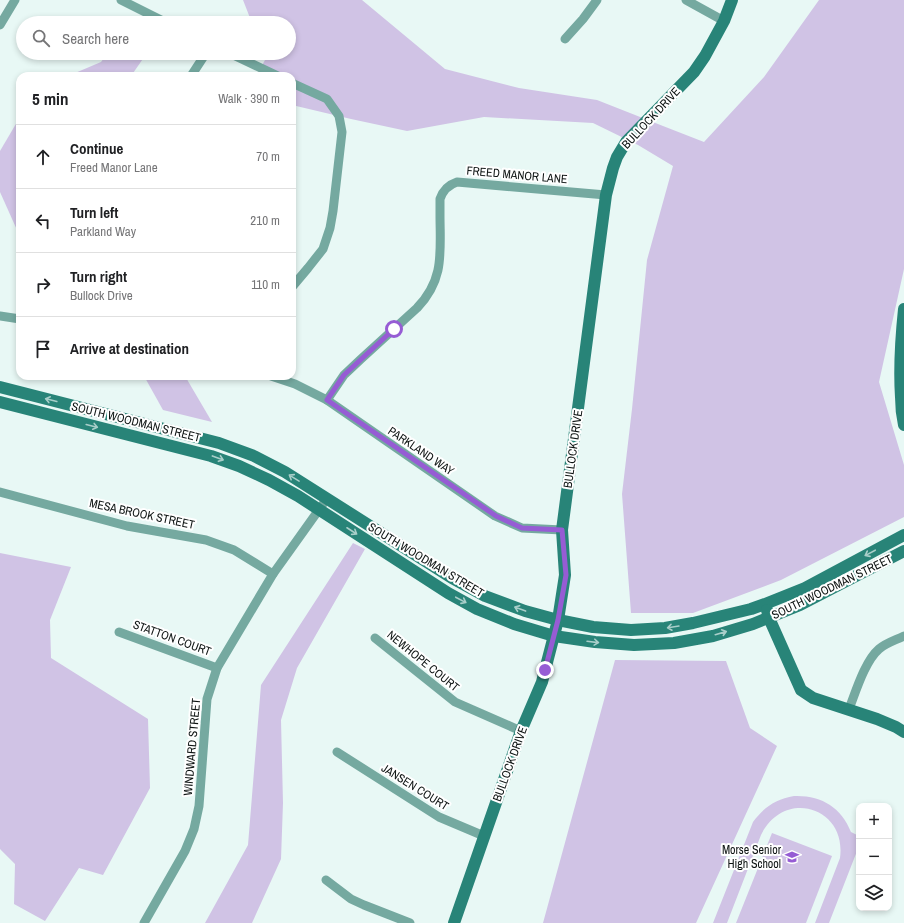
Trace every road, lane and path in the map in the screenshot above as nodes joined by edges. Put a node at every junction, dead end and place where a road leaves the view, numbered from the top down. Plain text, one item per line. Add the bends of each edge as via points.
1 (15, 0) edge
2 (121, 0) edge
3 (597, 0) edge
4 (686, 0) edge
5 (732, 0) edge
6 (153, 16) edge
7 (724, 21) junction
8 (0, 25) edge
9 (565, 39) dead end
10 (201, 60) edge
11 (244, 60) edge
12 (194, 72) edge
13 (269, 72) edge
14 (296, 84) edge
15 (606, 195) junction
16 (296, 282) edge
17 (904, 309) edge
18 (0, 316) edge
19 (16, 318) edge
20 (283, 380) edge
21 (0, 387) edge
22 (327, 400) junction
23 (0, 402) edge
24 (904, 425) edge
25 (0, 492) edge
26 (327, 498) junction
27 (319, 510) junction
28 (562, 530) junction
29 (904, 534) edge
30 (904, 551) edge
31 (273, 574) junction
32 (765, 604) junction
33 (769, 618) junction
34 (558, 620) junction
35 (118, 632) dead end
36 (554, 636) junction
37 (904, 636) edge
38 (375, 638) dead end
39 (217, 668) junction
40 (849, 709) junction
41 (521, 731) junction
42 (904, 732) edge
43 (337, 752) dead end
44 (484, 836) junction
45 (326, 880) dead end
46 (144, 923) edge
47 (410, 923) edge
48 (454, 923) edge

1 - 8 street
2 - 6 street
3 - 9 street
4 - 7 street
5 - 7 main road, BULLOCK DRIVE
7 - 15 main road, BULLOCK DRIVE via 694,72 626,142 612,168
10 - 12 street
11 - 13 street
14 - 16 street via 327,99 339,116 342,132 330,228 323,249
15 - 22 street, FREED MANOR LANE via 457,182 448,186 440,198 440,260 438,275 432,289 417,308 344,375
15 - 28 main road, BULLOCK DRIVE
17 - 24 main road via 899,378
18 - 19 street
20 - 22 street, PARKLAND WAY
26 -> 21 main road, SOUTH WOODMAN STREET via 260,459 219,443
22 - 28 street, PARKLAND WAY via 496,516 522,528
23 -> 27 main road, SOUTH WOODMAN STREET via 211,456 269,480
25 - 31 street, MESA BROOK STREET via 127,526 206,540 234,550
26 - 27 street, WINDWARD STREET
34 -> 26 main road, SOUTH WOODMAN STREET via 485,596 452,578
27 - 31 street, WINDWARD STREET
27 -> 36 main road, SOUTH WOODMAN STREET via 471,606 514,624
28 - 34 main road, BULLOCK DRIVE via 566,575
29 -> 32 main road, SOUTH WOODMAN STREET via 805,588
30 - 33 main road, SOUTH WOODMAN STREET via 800,605
31 - 39 street, WINDWARD STREET
32 - 33 main road
32 -> 34 main road, SOUTH WOODMAN STREET via 693,624 665,628 604,628
36 -> 33 main road, SOUTH WOODMAN STREET via 634,645 674,643 713,636
33 - 40 main road via 801,690 813,698
34 - 36 main road, BULLOCK DRIVE
35 - 39 street, STATTON COURT
36 - 41 main road, BULLOCK DRIVE via 542,682
37 - 40 street via 884,645 874,654 866,666
38 - 41 street, NEWHOPE COURT via 454,702
39 - 46 street, WINDWARD STREET via 207,699 199,806 194,829 185,852
40 - 42 main road
41 - 44 main road, BULLOCK DRIVE
43 - 44 street, JANSEN COURT via 439,817
44 - 48 main road, BULLOCK DRIVE
45 - 47 street via 351,899

